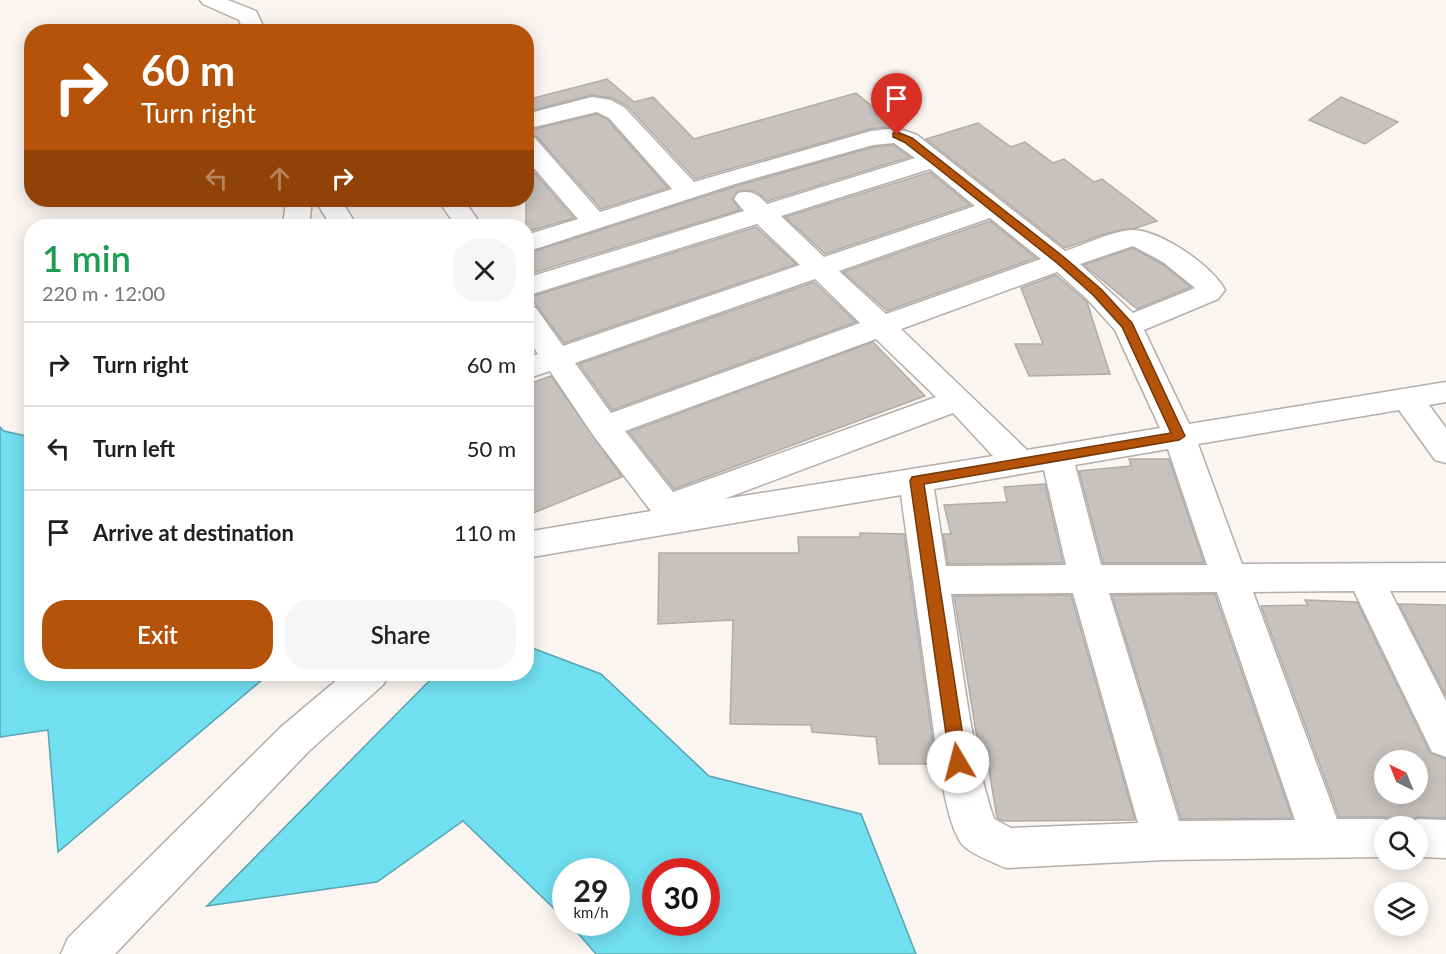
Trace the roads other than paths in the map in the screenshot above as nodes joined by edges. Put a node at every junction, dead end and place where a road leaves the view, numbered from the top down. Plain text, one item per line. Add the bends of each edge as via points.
1 (210, 0) edge
2 (252, 24) edge
3 (534, 120) edge
4 (534, 152) edge
5 (934, 160) junction
6 (726, 179) junction
7 (689, 192) junction
8 (994, 208) junction
9 (760, 212) junction
10 (594, 221) junction
11 (534, 241) edge
12 (1061, 261) junction
13 (817, 267) junction
14 (534, 284) edge
15 (534, 325) edge
16 (1128, 326) junction
17 (880, 328) junction
18 (557, 358) junction
19 (534, 366) edge
20 (1446, 392) edge
21 (1407, 398) junction
22 (958, 400) junction
23 (604, 428) junction
24 (1179, 436) junction
25 (1446, 452) edge
26 (1057, 457) junction
27 (1020, 463) junction
28 (916, 481) junction
29 (671, 514) junction
30 (534, 543) edge
31 (1365, 577) junction
32 (1446, 577) edge
33 (1228, 578) junction
34 (933, 580) junction
35 (1087, 580) junction
36 (361, 681) edge
37 (1446, 740) edge
38 (1322, 837) junction
39 (1374, 838) edge
40 (1428, 838) edge
41 (1446, 839) edge
42 (1164, 841) junction
43 (84, 954) edge

1 - 2 street via 248,16
3 - 7 street via 592,104 603,105 617,113
4 - 10 street
5 - 6 street via 908,140 886,135
5 - 8 street
5 - 9 street
6 - 7 street
6 - 9 street
7 - 10 street
8 - 12 street
8 - 13 street
9 - 13 street
9 - 14 street
10 - 11 street
12 - 16 street
12 - 16 street via 1137,237 1155,245 1211,290
12 - 17 street
13 - 17 street
13 - 18 street
15 - 18 street
16 - 24 street
17 - 22 street
17 - 23 street
18 - 19 street
18 - 23 street
20 - 21 street
21 - 24 street
21 - 25 street
22 - 27 street
22 - 29 street
23 - 29 street
24 - 26 street
24 - 33 street
26 - 27 street
26 - 35 street
27 - 28 street
28 - 29 street
28 - 34 street
29 - 30 street
31 - 32 street
31 - 33 street
31 - 37 street
33 - 35 street
33 - 38 street
34 - 35 street
34 - 42 street via 958,762 977,831 1006,848
35 - 42 street
36 - 43 street via 295,739
38 - 39 street
38 - 42 street
40 - 41 street

